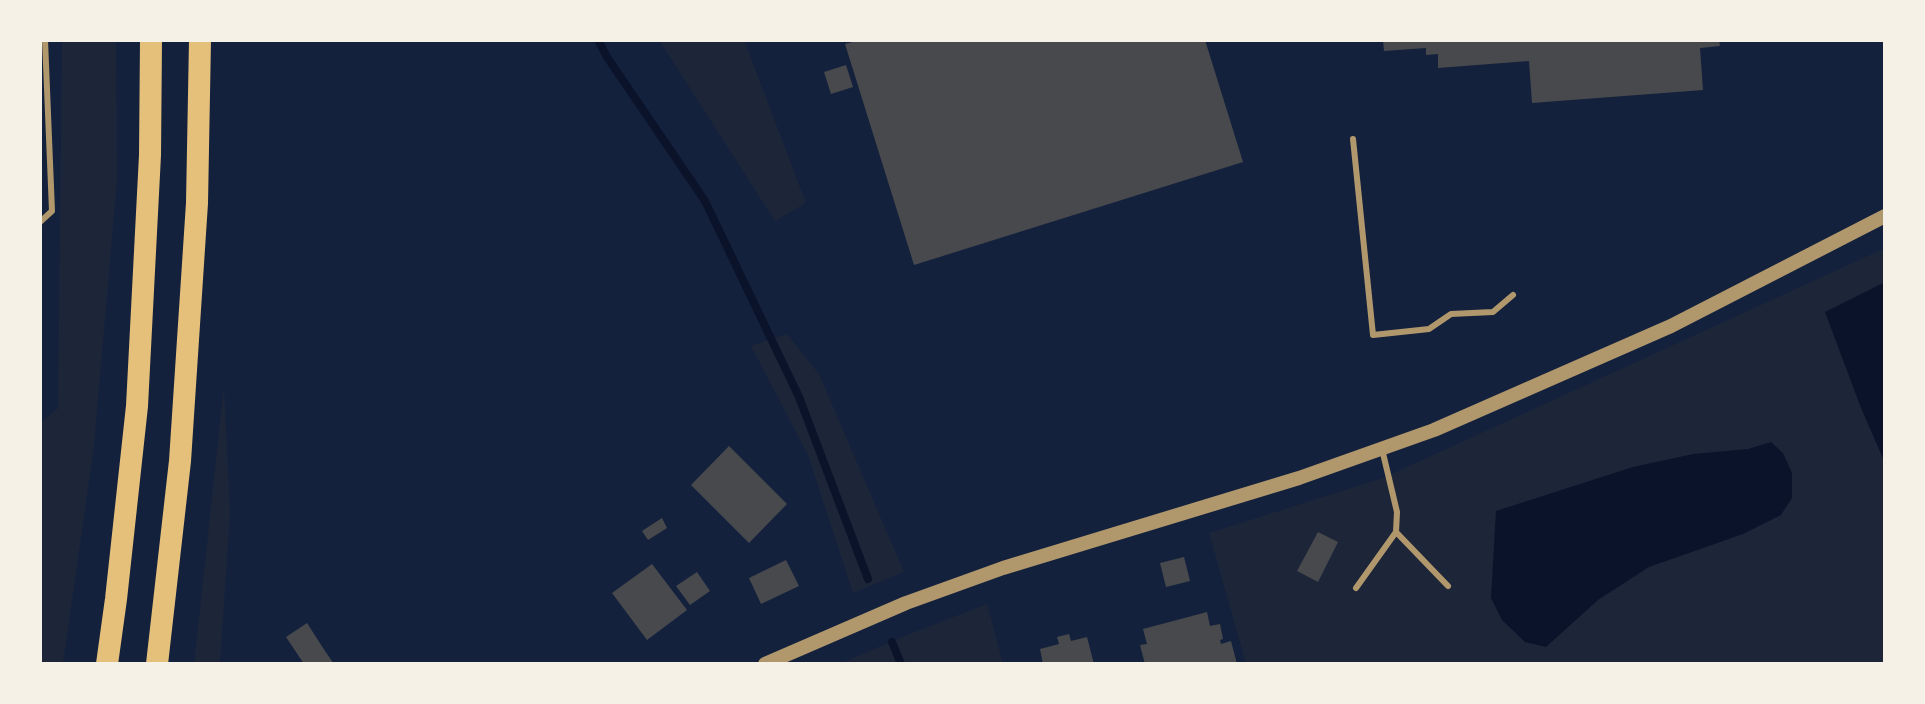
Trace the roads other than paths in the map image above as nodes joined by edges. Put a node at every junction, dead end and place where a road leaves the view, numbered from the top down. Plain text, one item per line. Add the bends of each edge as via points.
1 (45, 40) edge
2 (151, 40) edge
3 (200, 40) edge
4 (1353, 139) dead end
5 (1885, 216) edge
6 (40, 222) edge
7 (1513, 295) dead end
8 (1382, 449) junction
9 (1396, 532) junction
10 (1448, 586) dead end
11 (1356, 588) dead end
12 (107, 664) edge
13 (157, 664) edge
14 (765, 664) edge

1 - 6 lane via 52,211
2 - 12 highway via 137,406
3 - 13 highway via 197,203 180,461
4 - 7 lane via 1373,335 1429,329 1451,314 1493,312
5 - 8 street via 1671,326
8 - 9 lane via 1397,512
8 - 14 street via 1003,568
9 - 10 lane
9 - 11 lane

